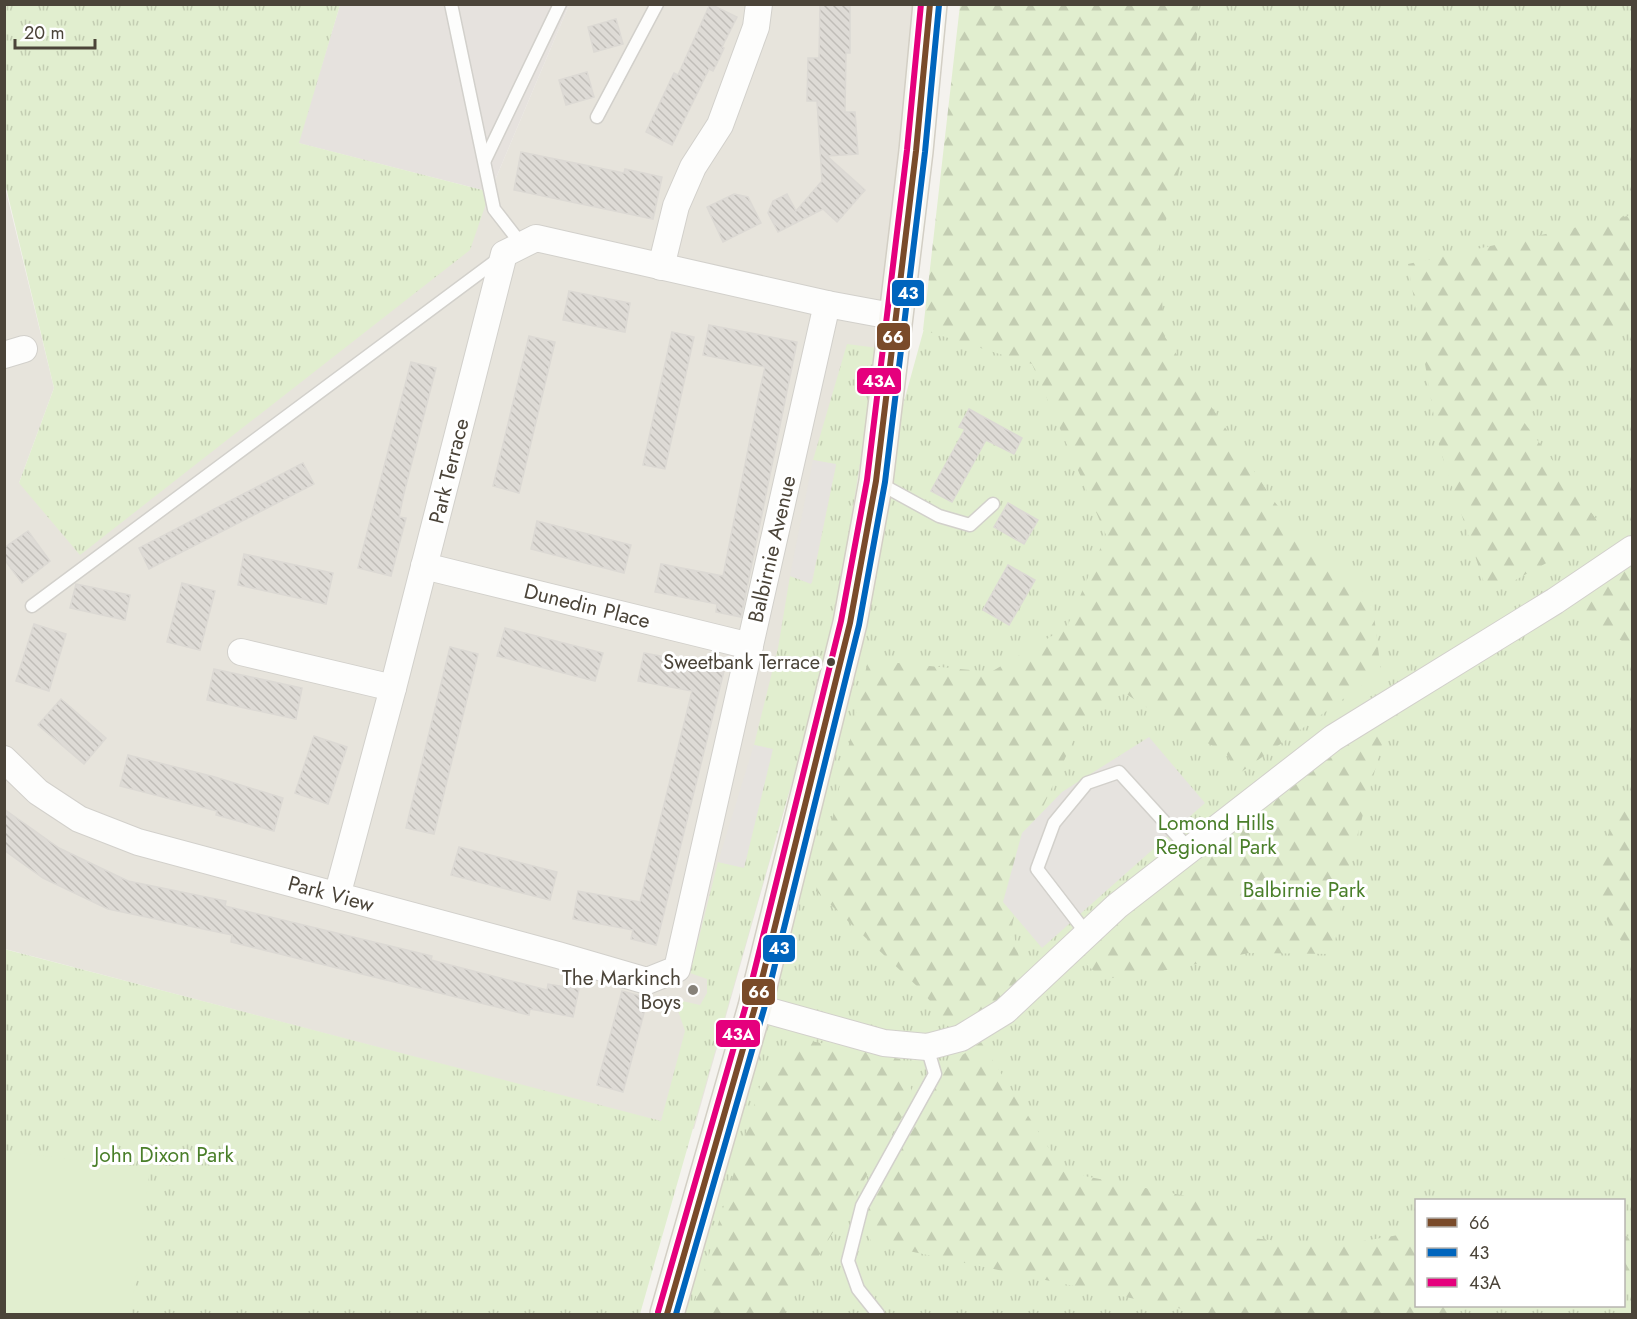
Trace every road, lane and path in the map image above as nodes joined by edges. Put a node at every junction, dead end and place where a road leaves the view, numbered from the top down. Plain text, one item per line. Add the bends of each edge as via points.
1 (451, 4) edge
2 (560, 4) edge
3 (657, 4) edge
4 (759, 4) edge
5 (930, 4) edge
6 (597, 117) dead end
7 (485, 160) junction
8 (513, 250) junction
9 (662, 267) junction
10 (827, 304) junction
11 (897, 317) junction
12 (876, 481) junction
13 (993, 504) dead end
14 (1632, 549) edge
15 (424, 566) junction
16 (32, 606) dead end
17 (750, 646) junction
18 (241, 652) dead end
19 (393, 688) junction
20 (4, 759) edge
21 (1190, 850) junction
22 (337, 896) junction
23 (1087, 934) junction
24 (677, 969) joint
25 (755, 1007) junction
26 (927, 1047) junction
27 (666, 1314) edge
28 (878, 1314) edge

1 - 7 lane
2 - 7 lane
3 - 6 lane
4 - 9 street via 756,27 720,125 693,167 676,206
5 - 11 main road
7 - 8 lane via 494,209
8 - 9 street via 536,238
8 - 15 street, Park Terrace
8 - 16 lane
9 - 10 street
10 - 11 street
10 - 17 street, Balbirnie Avenue
11 - 12 main road
12 - 13 lane via 939,516 970,525
12 - 25 main road via 850,623
14 - 21 street via 1333,738
15 - 17 street, Dunedin Place
15 - 19 street, Park Terrace
17 - 24 street, Balbirnie Avenue
18 - 19 street
19 - 22 street, Park Terrace
20 - 22 street, Park View via 38,792 79,819 138,842
21 - 23 street
21 - 23 lane via 1119,772 1087,783 1054,823 1037,868
22 - 24 street, Park View via 647,981
23 - 26 street via 1005,1011 961,1038
25 - 26 street via 884,1043
25 - 27 main road
26 - 28 lane via 935,1074 862,1206 848,1261 858,1289

